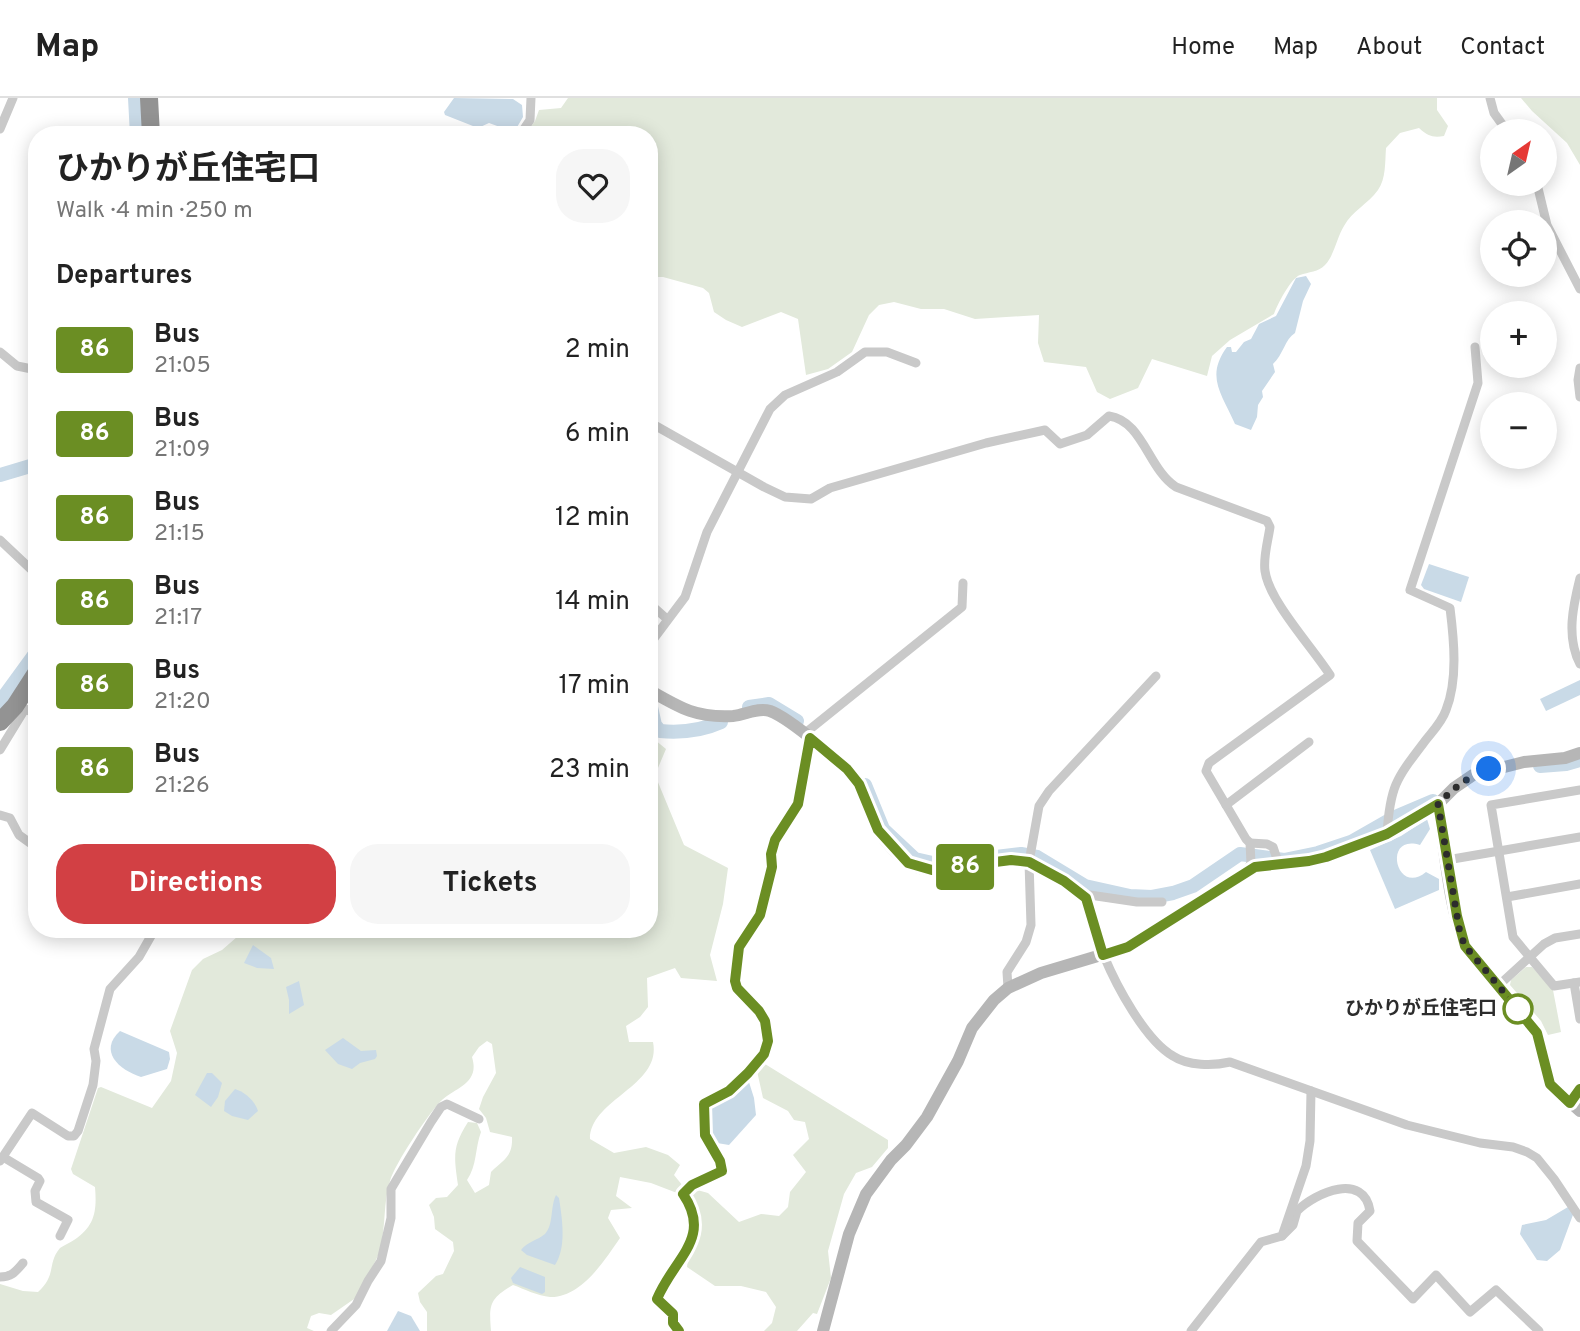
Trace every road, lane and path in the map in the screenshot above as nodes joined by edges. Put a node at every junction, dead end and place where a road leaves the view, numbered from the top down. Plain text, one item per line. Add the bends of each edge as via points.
1 (13, 98) edge
2 (149, 98) edge
3 (531, 98) edge
4 (1490, 98) edge
5 (1498, 119) edge
6 (151, 126) edge
7 (526, 126) edge
8 (0, 129) edge
9 (1540, 196) edge
10 (1580, 289) edge
11 (1475, 347) dead end
12 (0, 352) edge
13 (916, 363) dead end
14 (28, 368) edge
15 (1580, 368) edge
16 (1580, 397) edge
17 (658, 427) edge
18 (740, 472) junction
19 (0, 540) edge
20 (28, 566) edge
21 (1580, 578) edge
22 (963, 583) dead end
23 (658, 611) edge
24 (667, 619) junction
25 (658, 632) edge
26 (1580, 664) edge
27 (1156, 676) dead end
28 (28, 691) edge
29 (658, 695) edge
30 (20, 708) junction
31 (28, 711) edge
32 (0, 722) edge
33 (807, 736) junction
34 (1309, 742) dead end
35 (0, 750) edge
36 (1580, 753) edge
37 (1580, 790) edge
38 (1438, 804) junction
39 (1226, 805) junction
40 (0, 815) edge
41 (1387, 834) junction
42 (1580, 838) edge
43 (28, 842) edge
44 (1250, 843) junction
45 (1499, 851) junction
46 (1447, 860) junction
47 (1029, 862) junction
48 (1279, 865) junction
49 (1247, 872) junction
50 (1580, 884) edge
51 (1083, 894) junction
52 (1507, 897) junction
53 (1162, 902) dead end
54 (1580, 934) edge
55 (150, 938) edge
56 (1103, 955) junction
57 (1528, 957) junction
58 (1577, 982) edge
59 (1499, 985) junction
60 (1008, 988) junction
61 (1580, 1019) edge
62 (1580, 1089) edge
63 (1311, 1091) junction
64 (1575, 1107) edge
65 (479, 1119) dead end
66 (1, 1159) edge
67 (1580, 1218) edge
68 (60, 1236) dead end
69 (1282, 1236) junction
70 (23, 1263) dead end
71 (0, 1277) edge
72 (331, 1331) edge
73 (680, 1331) edge
74 (823, 1331) edge
75 (1191, 1331) edge
76 (1539, 1331) edge

1 - 8 street
2 - 6 highway
3 - 7 street
4 - 5 street
9 - 10 street via 1546,225
11 - 41 street via 1478,383 1410,590 1450,608 1454,636 1449,700 1443,717 1394,785
12 - 14 street via 17,366
13 - 18 street via 887,352 865,352 837,372 785,395 770,410
15 - 16 street
17 - 18 street
18 - 24 street via 707,532 685,597
18 - 39 street via 785,497 811,499 830,488 986,443 1045,430 1060,444 1087,435 1109,416 1118,417 1133,429 1166,481 1267,521 1268,582 1330,675 1209,763 1206,771
19 - 20 street
21 - 26 street via 1572,612
22 - 33 street via 962,607
23 - 24 street
24 - 25 street
27 - 47 street via 1049,791 1039,806
28 - 30 highway
29 - 33 street via 699,714 771,711
30 - 31 street
30 - 32 highway
30 - 35 street
33 - 47 street via 859,784 878,830 908,863 932,870
33 - 73 street via 798,804 775,840 760,915 739,947 737,988 765,1021 768,1041 748,1073 729,1091 704,1104 705,1135 722,1171 683,1194 695,1216 695,1229 657,1299 673,1314
34 - 39 street
36 - 38 street via 1473,775
37 - 45 street via 1491,805
38 - 41 street
38 - 46 street
39 - 44 street
40 - 43 street via 10,818
41 - 48 street via 1326,857
42 - 45 street
44 - 48 street via 1273,847
44 - 49 street
45 - 46 street
45 - 52 street
46 - 59 street via 1465,946
47 - 51 street
47 - 60 street via 1031,925 1007,972
48 - 49 street
49 - 56 street via 1128,947
50 - 52 street
51 - 53 street
51 - 56 street
52 - 57 street via 1513,937
54 - 57 street via 1555,938
55 - 66 street via 110,989 94,1049 93,1085 78,1131 68,1136 32,1113
56 - 60 street
56 - 63 street via 1132,1012 1175,1058 1211,1065 1230,1062
57 - 58 street via 1554,986
57 - 59 street
58 - 61 street
59 - 64 street via 1537,1033 1550,1084
60 - 74 street via 972,1028 927,1117 866,1194 849,1234
62 - 64 street
63 - 67 street via 1407,1125 1527,1152 1555,1179
63 - 69 street via 1306,1166
65 - 72 street via 447,1104 441,1107 391,1189 391,1217 381,1261 356,1305
66 - 68 street via 38,1178 36,1202 68,1220
69 - 75 street via 1261,1242
69 - 76 street via 1293,1225 1297,1211 1319,1195 1351,1189 1362,1192 1370,1211 1358,1223 1357,1241 1413,1299 1436,1275 1470,1312 1496,1290
70 - 71 street via 8,1277

